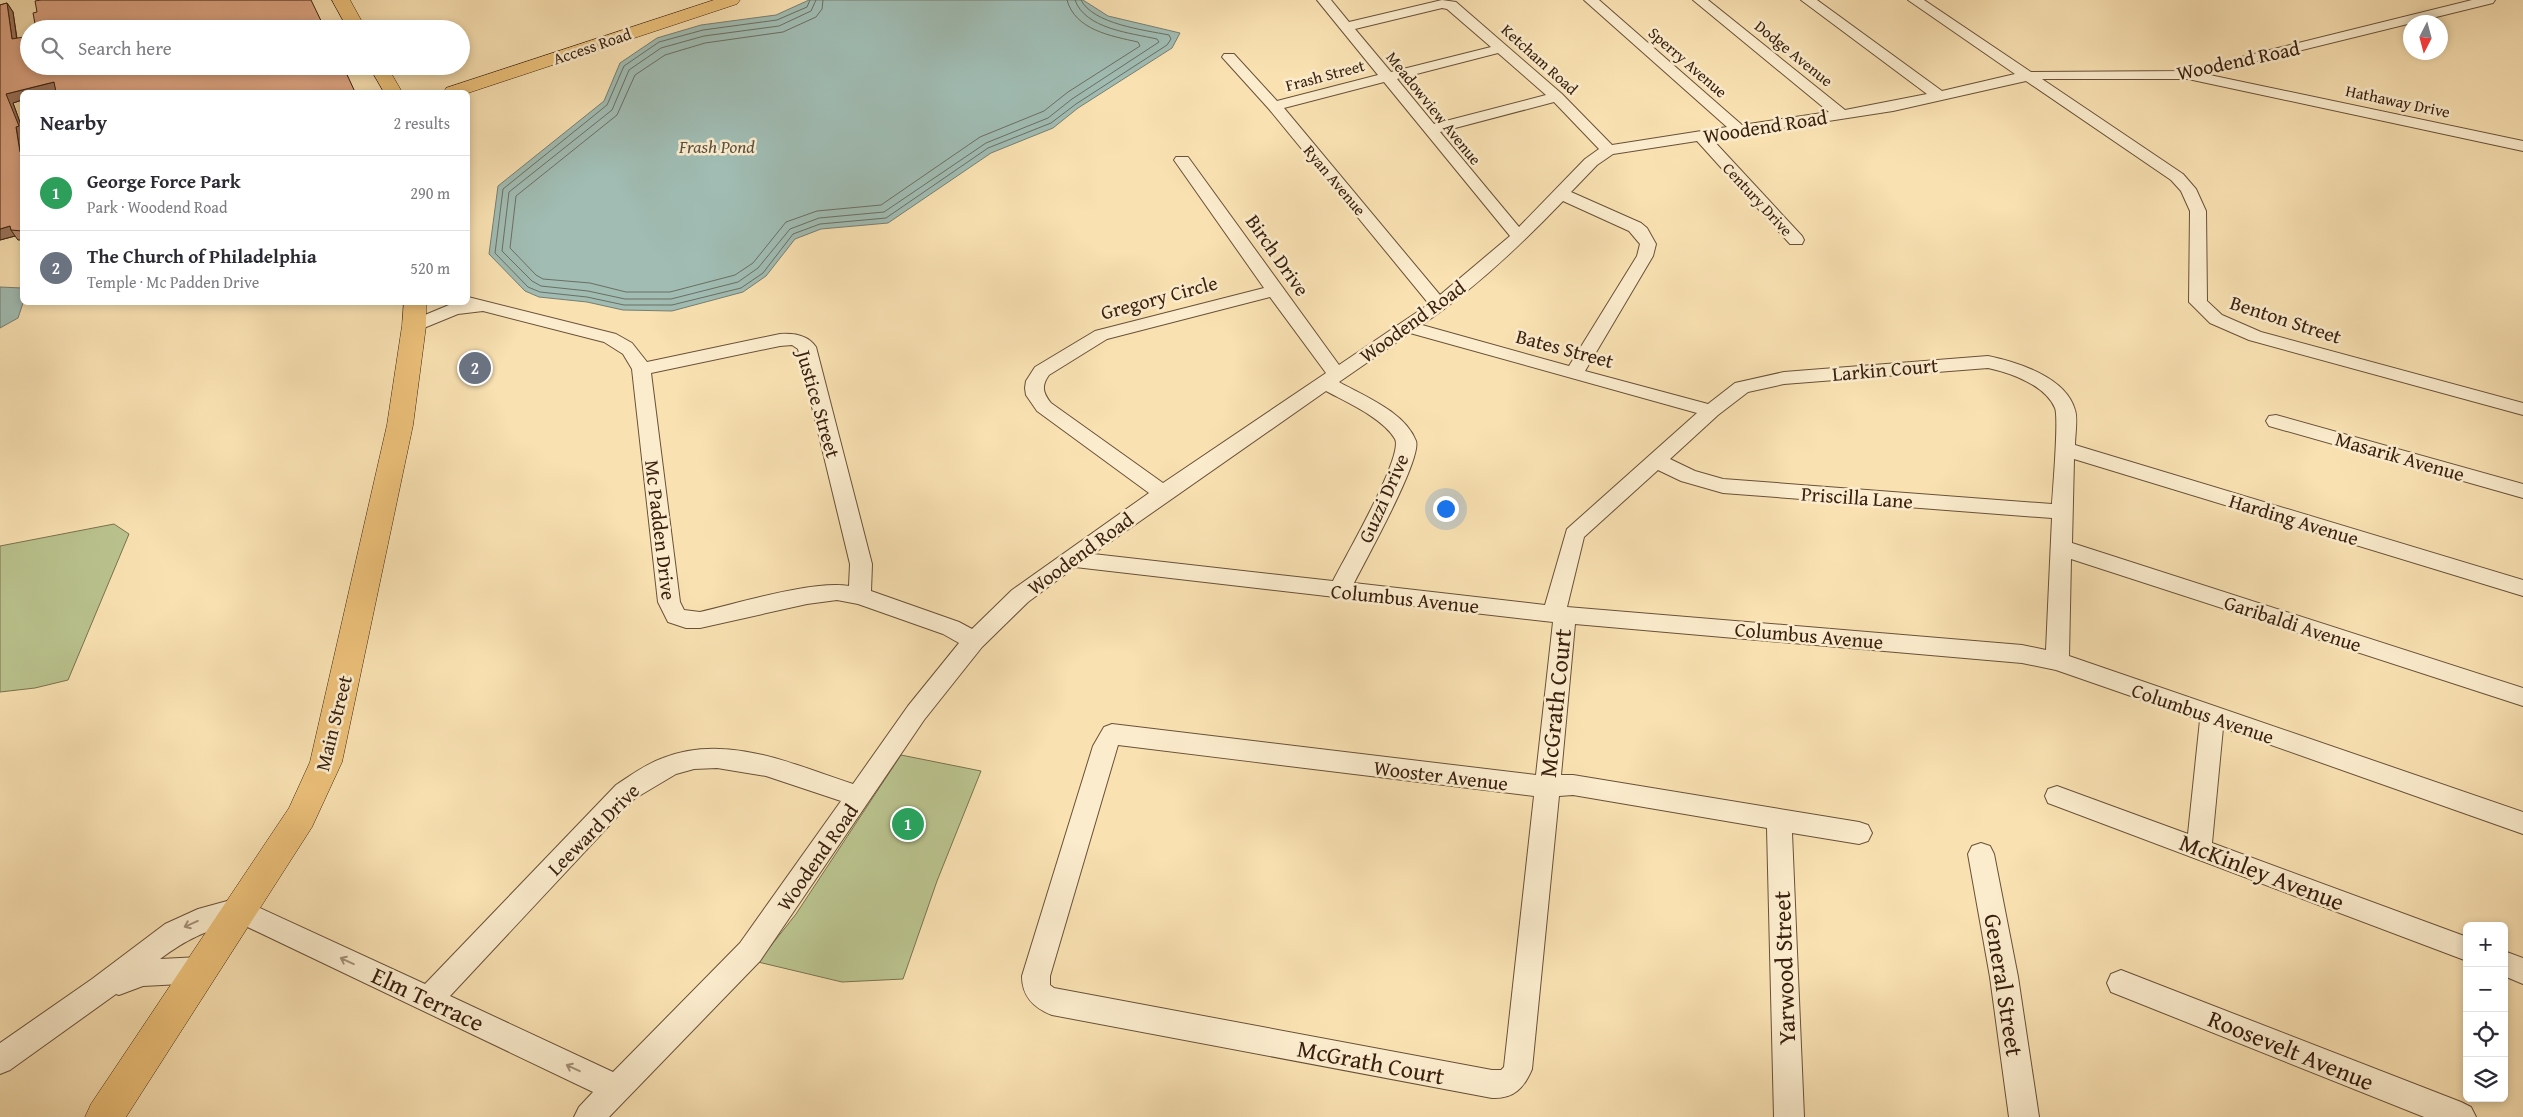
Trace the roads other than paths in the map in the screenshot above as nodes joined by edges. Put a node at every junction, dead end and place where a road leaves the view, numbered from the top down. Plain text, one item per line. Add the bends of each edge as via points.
1 (341, 0) edge
2 (731, 0) edge
3 (1324, 0) edge
4 (1591, 0) edge
5 (1700, 0) edge
6 (1808, 0) edge
7 (1915, 0) edge
8 (2488, 0) edge
9 (352, 20) edge
10 (1345, 27) junction
11 (1502, 48) junction
12 (1229, 57) dead end
13 (2239, 62) junction
14 (383, 75) edge
15 (2185, 75) junction
16 (1386, 77) junction
17 (2028, 77) junction
18 (392, 90) edge
19 (459, 90) edge
20 (2265, 91) junction
21 (1939, 96) junction
22 (1557, 97) junction
23 (1274, 106) junction
24 (1842, 115) junction
25 (1429, 130) junction
26 (1739, 130) junction
27 (1701, 136) junction
28 (2523, 146) edge
29 (1608, 150) junction
30 (1182, 160) dead end
31 (1561, 194) junction
32 (1519, 237) junction
33 (1796, 240) dead end
34 (1274, 290) junction
35 (475, 304) edge
36 (1439, 305) junction
37 (414, 314) edge
38 (1409, 326) junction
39 (641, 369) junction
40 (1574, 374) junction
41 (1331, 380) junction
42 (2523, 409) edge
43 (1711, 411) junction
44 (2276, 421) dead end
45 (2065, 449) junction
46 (1657, 461) junction
47 (2523, 491) edge
48 (1163, 493) junction
49 (2063, 512) junction
50 (2063, 548) junction
51 (1069, 559) junction
52 (2523, 588) edge
53 (1339, 591) junction
54 (860, 596) junction
55 (1560, 614) junction
56 (974, 641) junction
57 (2057, 661) junction
58 (2523, 697) edge
59 (2212, 716) junction
60 (1112, 734) joint
61 (1546, 786) junction
62 (2057, 796) dead end
63 (859, 797) junction
64 (1779, 820) junction
65 (2523, 823) edge
66 (1858, 833) dead end
67 (2200, 849) junction
68 (1981, 854) dead end
69 (238, 910) junction
70 (2463, 948) edge
71 (2508, 965) edge
72 (200, 970) junction
73 (2523, 970) edge
74 (2121, 983) dead end
75 (102, 988) junction
76 (429, 999) junction
77 (0, 1060) edge
78 (617, 1089) junction
79 (104, 1117) edge
80 (589, 1117) edge
81 (1789, 1117) edge
82 (2024, 1117) edge
83 (2461, 1117) edge

1 - 9 main road
2 - 19 main road, Access Road
3 - 10 street, Meadowview Avenue
4 - 26 street, Sperry Avenue
5 - 24 street, Dodge Avenue
6 - 21 street
7 - 17 street, Benton Street
8 - 13 street, Woodend Road
10 - 11 street, Ketcham Road via 1442,4 1454,6
10 - 16 street, Meadowview Avenue
11 - 16 street, Frash Street
11 - 22 street, Ketcham Road
12 - 23 street, Ryan Avenue
13 - 15 street, Woodend Road
13 - 20 street, Hathaway Drive via 2247,76
14 - 18 main road
15 - 17 street, Woodend Road
15 - 20 street, Hathaway Drive
16 - 23 street, Frash Street
16 - 25 street, Meadowview Avenue
17 - 21 street, Woodend Road via 1992,82
17 - 42 street, Benton Street via 2162,166 2188,189 2198,210 2200,228 2197,295 2204,309 2216,319 2282,344
20 - 28 street, Hathaway Drive
21 - 24 street, Woodend Road
22 - 25 street
22 - 29 street, Ketcham Road
23 - 36 street, Ryan Avenue
24 - 26 street, Woodend Road
25 - 32 street, Meadowview Avenue
26 - 27 street, Woodend Road
27 - 29 street, Woodend Road
27 - 33 street, Century Drive
29 - 31 street, Woodend Road via 1591,162
30 - 34 street, Birch Drive via 1225,216
31 - 32 street, Woodend Road
31 - 40 street via 1635,227 1648,244 1645,256
32 - 36 street, Woodend Road
34 - 41 street, Birch Drive via 1309,335
34 - 48 street, Gregory Circle via 1101,335 1048,366 1038,376 1035,395 1044,407
35 - 37 street, Mc Padden Drive
35 - 39 street, Mc Padden Drive via 623,343 633,352
36 - 38 street, Woodend Road
37 - 69 main road, Main Street via 396,444 326,762 301,817
38 - 40 street, Bates Street
38 - 41 street, Woodend Road
39 - 54 street, Justice Street via 780,340 794,340 807,347 861,564
39 - 54 street, Mc Padden Drive via 668,602 676,616 700,620 807,596 837,592
40 - 43 street, Bates Street
41 - 48 street, Woodend Road
41 - 53 street, Guzzi Drive via 1395,426 1406,447 1400,468
43 - 45 street, Larkin Court via 1742,387 1766,380 1988,362 2016,371 2059,396 2068,416
43 - 46 street, Larkin Court
44 - 47 street, Masarik Avenue
45 - 49 street, Larkin Court
45 - 52 street, Harding Avenue
46 - 49 street, Priscilla Lane via 1688,476 1723,486
46 - 55 street, Larkin Court via 1574,534
48 - 51 street, Woodend Road
49 - 50 street, Larkin Court
50 - 57 street, Larkin Court
50 - 58 street, Garibaldi Avenue
51 - 53 street, Columbus Avenue
51 - 56 street, Woodend Road via 1020,596
53 - 55 street, Columbus Avenue
54 - 56 street, Mc Padden Drive via 951,628
55 - 57 street, Columbus Avenue via 1991,650
55 - 61 street, McGrath Court
56 - 63 street, Woodend Road via 916,713
57 - 59 street, Columbus Avenue
59 - 65 street, Columbus Avenue
59 - 67 street
60 - 61 street, Wooster Avenue via 1524,786
60 - 61 street, McGrath Court via 1105,746 1036,976 1035,985 1043,998 1492,1084 1508,1082 1518,1069
61 - 64 street, Wooster Avenue via 1572,785
62 - 67 street, McKinley Avenue
63 - 76 street, Leeward Drive via 724,757 704,757 654,772 625,792
63 - 78 street, Woodend Road via 750,952
64 - 66 street, Wooster Avenue
64 - 81 street, Yarwood Street
67 - 70 street, McKinley Avenue
68 - 82 street, General Street via 2004,977
69 - 72 main road, Main Street
69 -> 75 street via 184,928
76 -> 69 street, Elm Terrace
71 - 73 street
72 - 75 street via 143,973
72 - 79 main road, Main Street
74 - 83 street, Roosevelt Avenue
75 - 77 street
78 -> 76 street, Elm Terrace
78 - 80 street, Woodend Road

